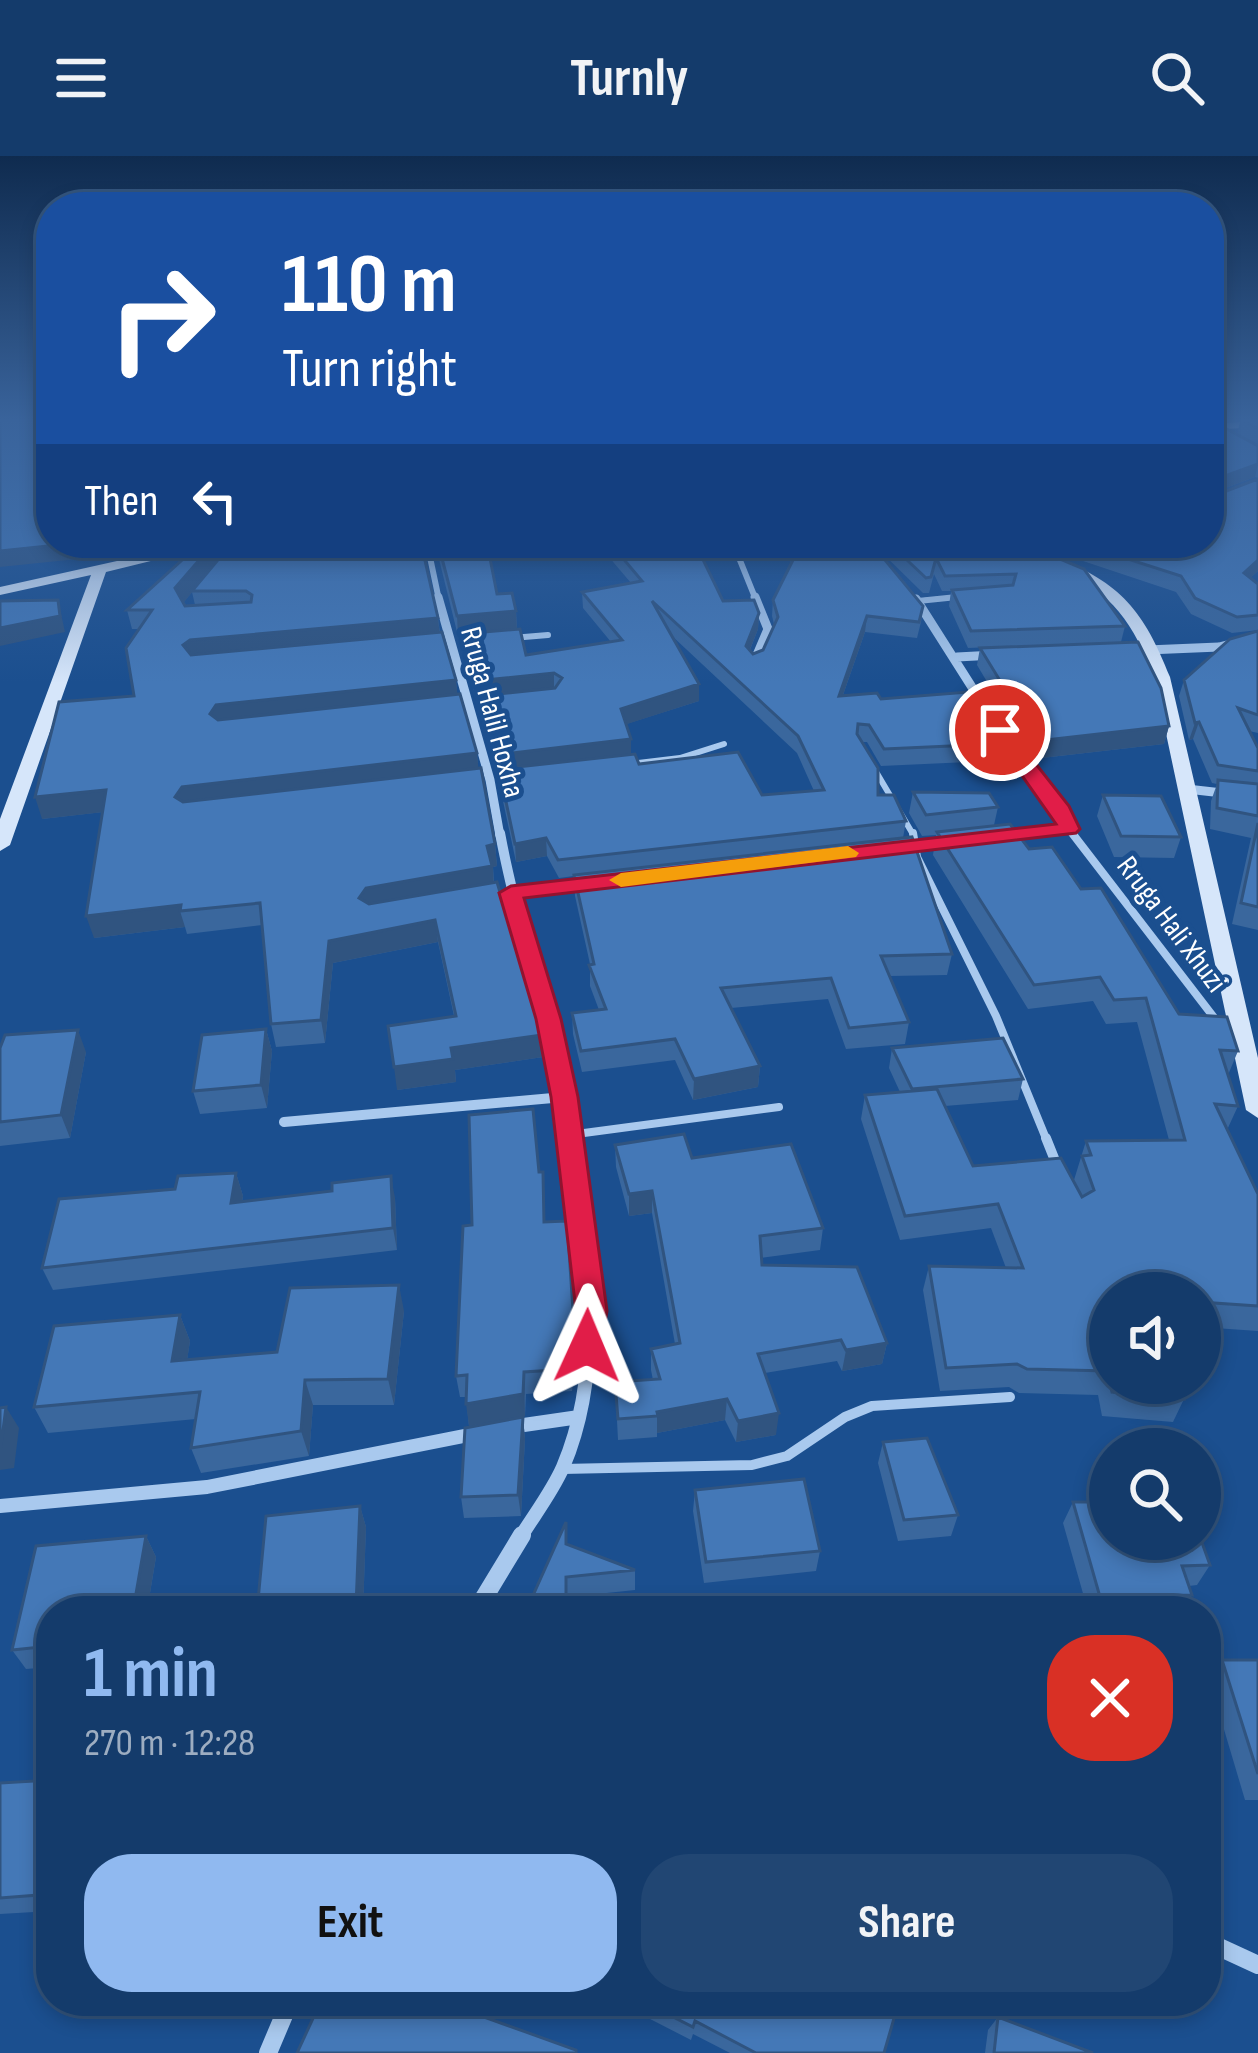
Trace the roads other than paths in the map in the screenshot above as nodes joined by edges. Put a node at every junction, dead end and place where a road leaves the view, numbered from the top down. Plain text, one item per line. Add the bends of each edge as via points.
1 (132, 558) edge
2 (149, 558) edge
3 (430, 558) edge
4 (739, 558) edge
5 (1038, 558) edge
6 (131, 562) junction
7 (100, 569) junction
8 (903, 584) edge
9 (0, 591) edge
10 (963, 597) edge
11 (918, 601) junction
12 (548, 634) dead end
13 (1258, 637) edge
14 (508, 638) edge
15 (468, 642) edge
16 (448, 644) junction
17 (1146, 650) junction
18 (1002, 654) edge
19 (957, 657) junction
20 (754, 662) edge
21 (490, 704) edge
22 (468, 706) junction
23 (990, 715) edge
24 (1000, 730) edge
25 (724, 744) dead end
26 (861, 747) edge
27 (614, 766) edge
28 (510, 778) edge
29 (490, 780) junction
30 (466, 783) edge
31 (1187, 789) junction
32 (1258, 796) edge
33 (1069, 829) junction
34 (1003, 836) edge
35 (958, 840) edge
36 (0, 845) edge
37 (914, 845) junction
38 (891, 848) edge
39 (606, 882) edge
40 (511, 893) junction
41 (488, 897) edge
42 (1243, 1049) junction
43 (564, 1097) junction
44 (779, 1107) dead end
45 (1258, 1110) edge
46 (284, 1122) dead end
47 (569, 1135) junction
48 (1060, 1172) edge
49 (1010, 1396) dead end
50 (579, 1417) junction
51 (562, 1468) junction
52 (0, 1506) edge
53 (485, 1596) edge
54 (1221, 1948) edge
55 (1258, 1965) edge
56 (284, 2016) edge
57 (268, 2053) edge

1 - 6 street
2 - 6 street
3 - 16 street, Rruga Halil Hoxha
4 - 20 street via 768,629
5 - 17 street via 1118,595 1133,610
6 - 7 street
7 - 9 street
7 - 36 street
8 - 11 street
10 - 11 lane
11 - 19 street
12 - 14 lane
13 - 17 street
15 - 16 lane
16 - 22 street, Rruga Halil Hoxha
17 - 31 street
18 - 19 street
19 - 23 street
21 - 22 lane
22 - 29 street, Rruga Halil Hoxha
24 - 33 street, Rruga Hali Xhuzi
25 - 27 lane
26 - 37 lane
28 - 29 lane
29 - 30 lane
29 - 40 street, Rruga Halil Hoxha
31 - 32 street
31 - 42 street
33 - 34 street
33 - 42 lane, Rruga Hali Xhuzi
35 - 37 street
37 - 38 street
37 - 48 lane
39 - 40 street
40 - 41 lane
40 - 43 street, Rruga Halil Hoxha
42 - 45 street
43 - 46 street
43 - 47 street, Rruga Halil Hoxha
44 - 47 lane
47 - 50 street, Rruga Halil Hoxha via 592,1311
49 - 51 lane via 872,1406 787,1456 752,1465
50 - 51 street, Rruga Halil Hoxha
50 - 52 street via 207,1487
51 - 53 street, Rruga Halil Hoxha
54 - 55 street
56 - 57 street

